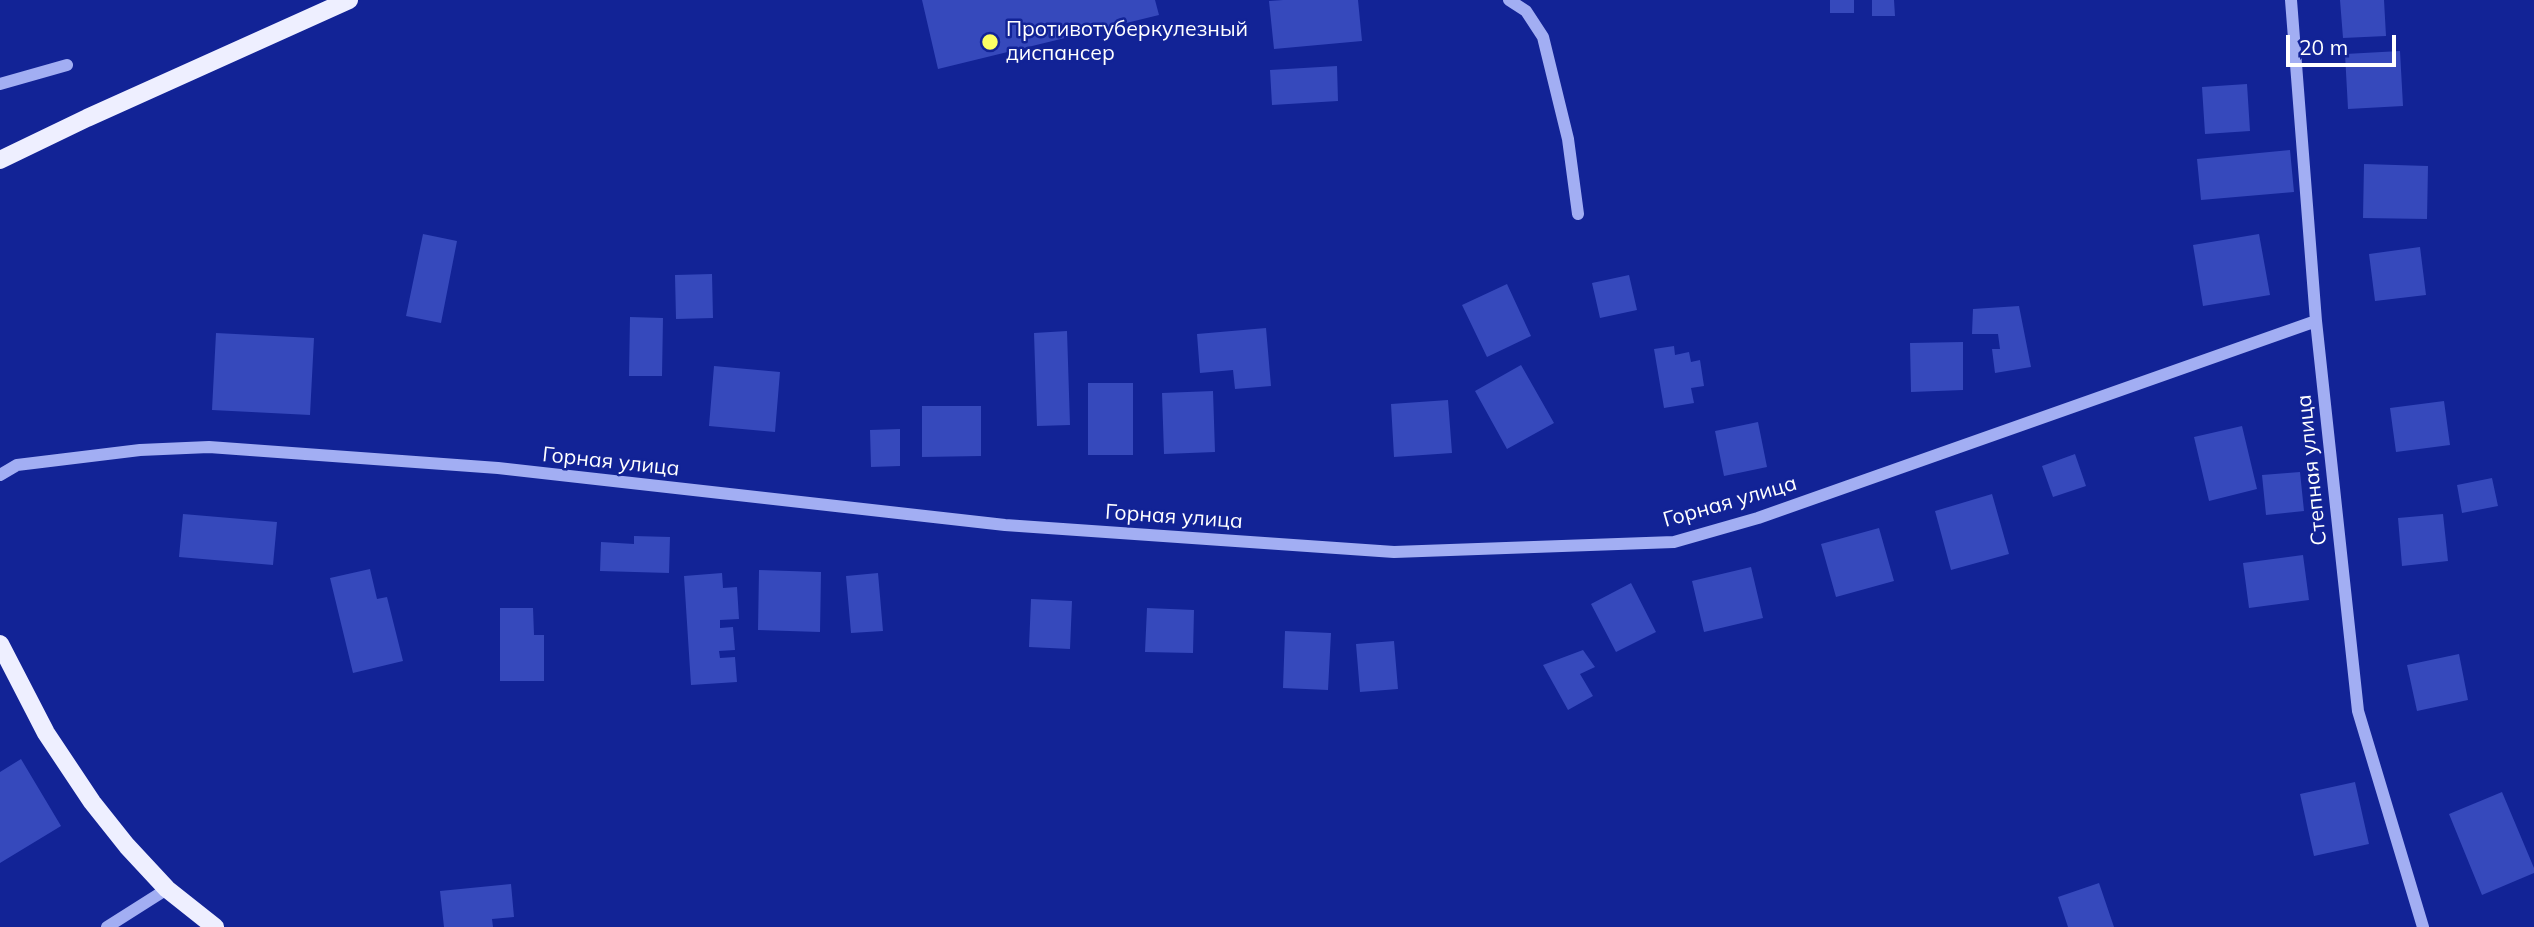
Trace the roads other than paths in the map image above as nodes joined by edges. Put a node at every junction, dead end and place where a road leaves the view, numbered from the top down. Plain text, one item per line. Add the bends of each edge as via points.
1 (349, 0) edge
2 (1509, 0) edge
3 (2291, 0) edge
4 (67, 65) dead end
5 (0, 84) edge
6 (0, 160) edge
7 (1578, 214) dead end
8 (2316, 321) junction
9 (0, 475) edge
10 (0, 644) edge
11 (167, 889) junction
12 (107, 927) edge
13 (215, 927) edge
14 (2423, 927) edge

1 - 6 main road
2 - 7 street via 1526,11 1543,37 1568,139
3 - 8 street, Степная улица
4 - 5 street
8 - 9 street, Горная улица via 1758,518 1674,542 1394,552 1004,525 498,468 209,447 17,465
8 - 14 street, Степная улица via 2358,711
10 - 11 main road via 46,733 92,802
11 - 12 street
11 - 13 main road

